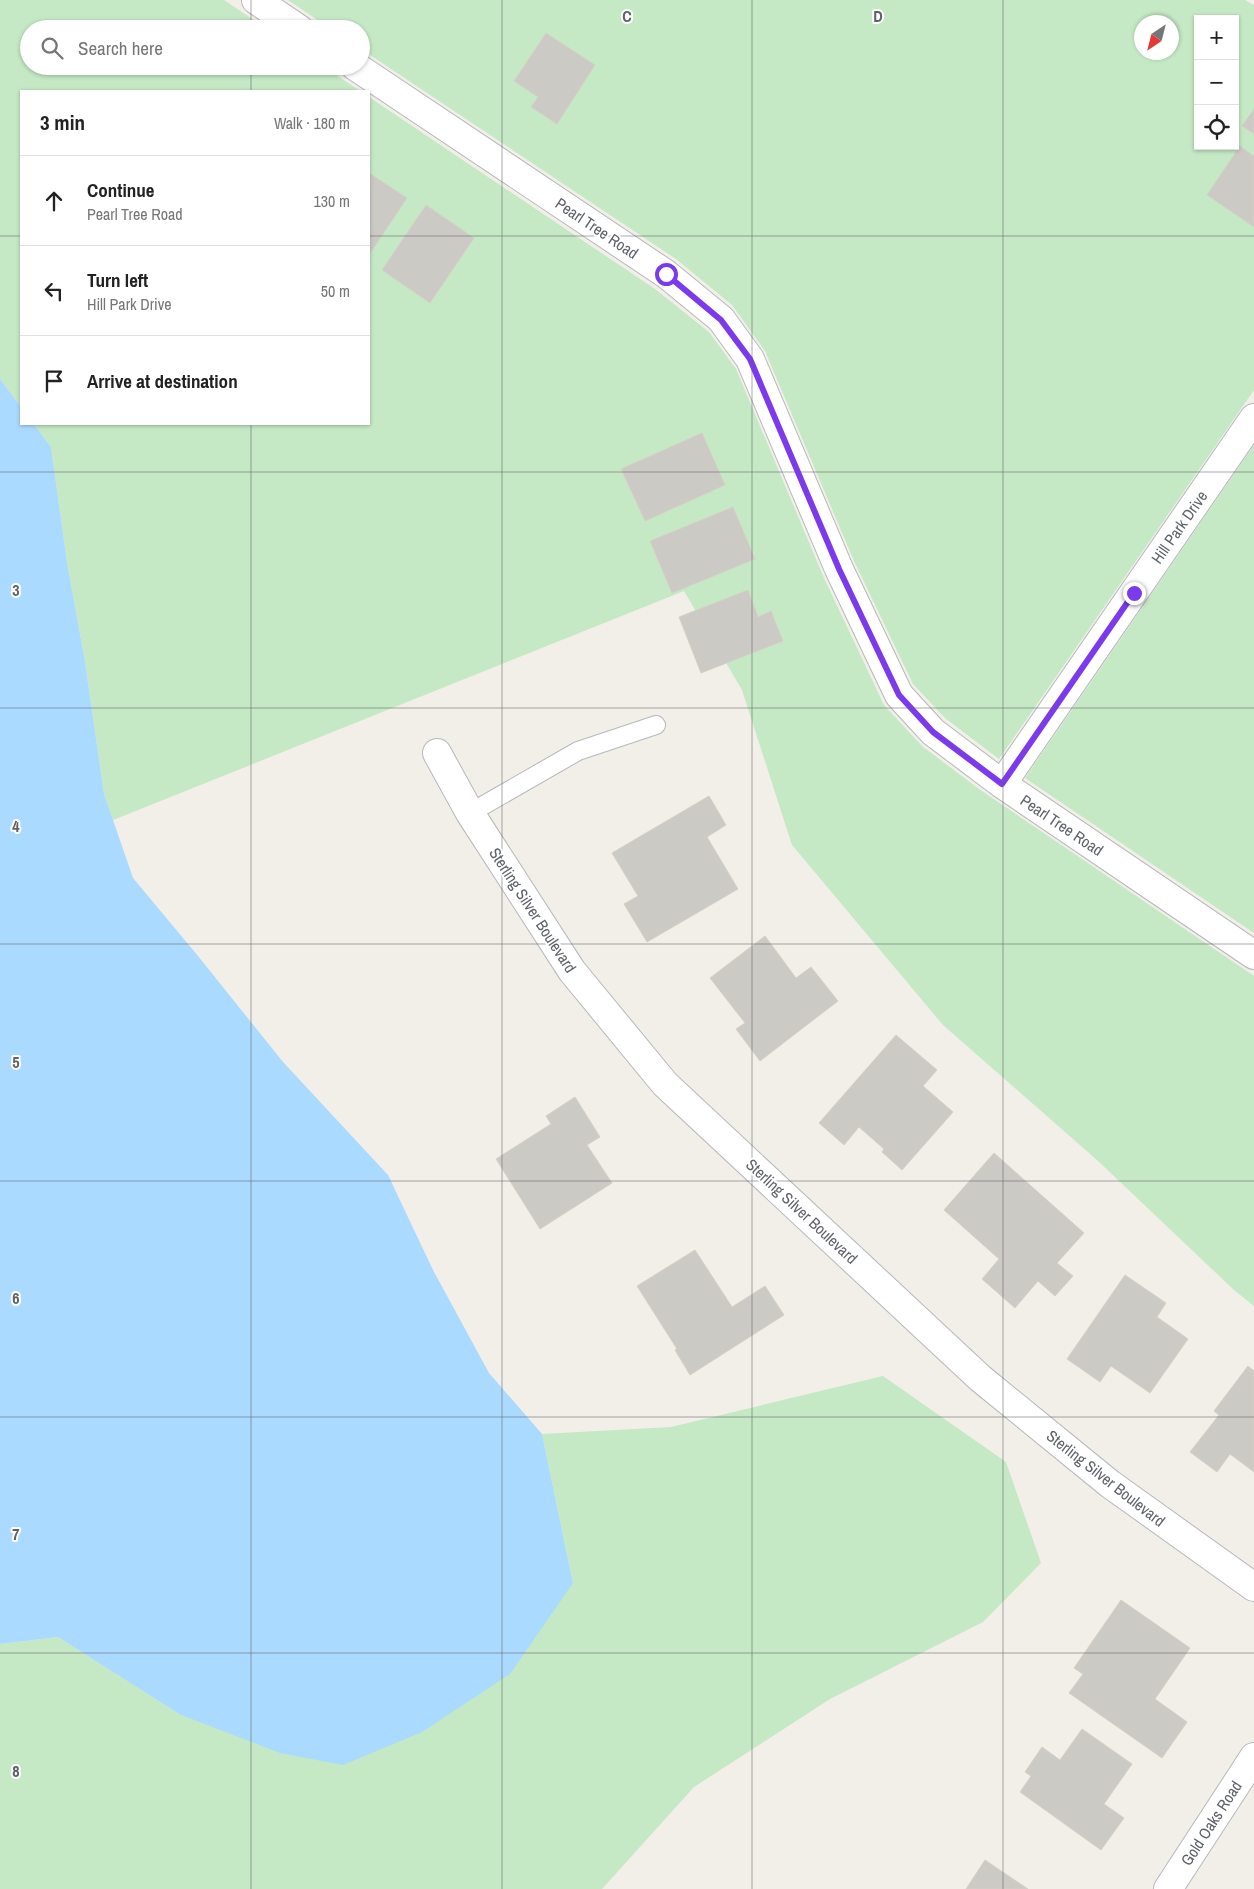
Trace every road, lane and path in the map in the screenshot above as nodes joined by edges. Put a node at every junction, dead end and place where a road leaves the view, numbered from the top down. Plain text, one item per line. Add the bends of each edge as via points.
1 (256, 0) edge
2 (286, 20) edge
3 (368, 75) edge
4 (1254, 418) edge
5 (656, 725) dead end
6 (438, 753) dead end
7 (1002, 784) junction
8 (470, 813) junction
9 (1254, 955) edge
10 (1254, 1587) edge
11 (1254, 1757) edge
12 (1168, 1889) edge

1 - 2 street
3 - 7 street, Pearl Tree Road via 666,274 721,320 750,359 839,569 899,695 933,732
4 - 7 street, Hill Park Drive
5 - 8 lane via 578,751
6 - 8 street, Sterling Silver Boulevard
7 - 9 street, Pearl Tree Road
8 - 10 street, Sterling Silver Boulevard via 572,971 665,1084 980,1378 1110,1484
11 - 12 street, Gold Oaks Road

